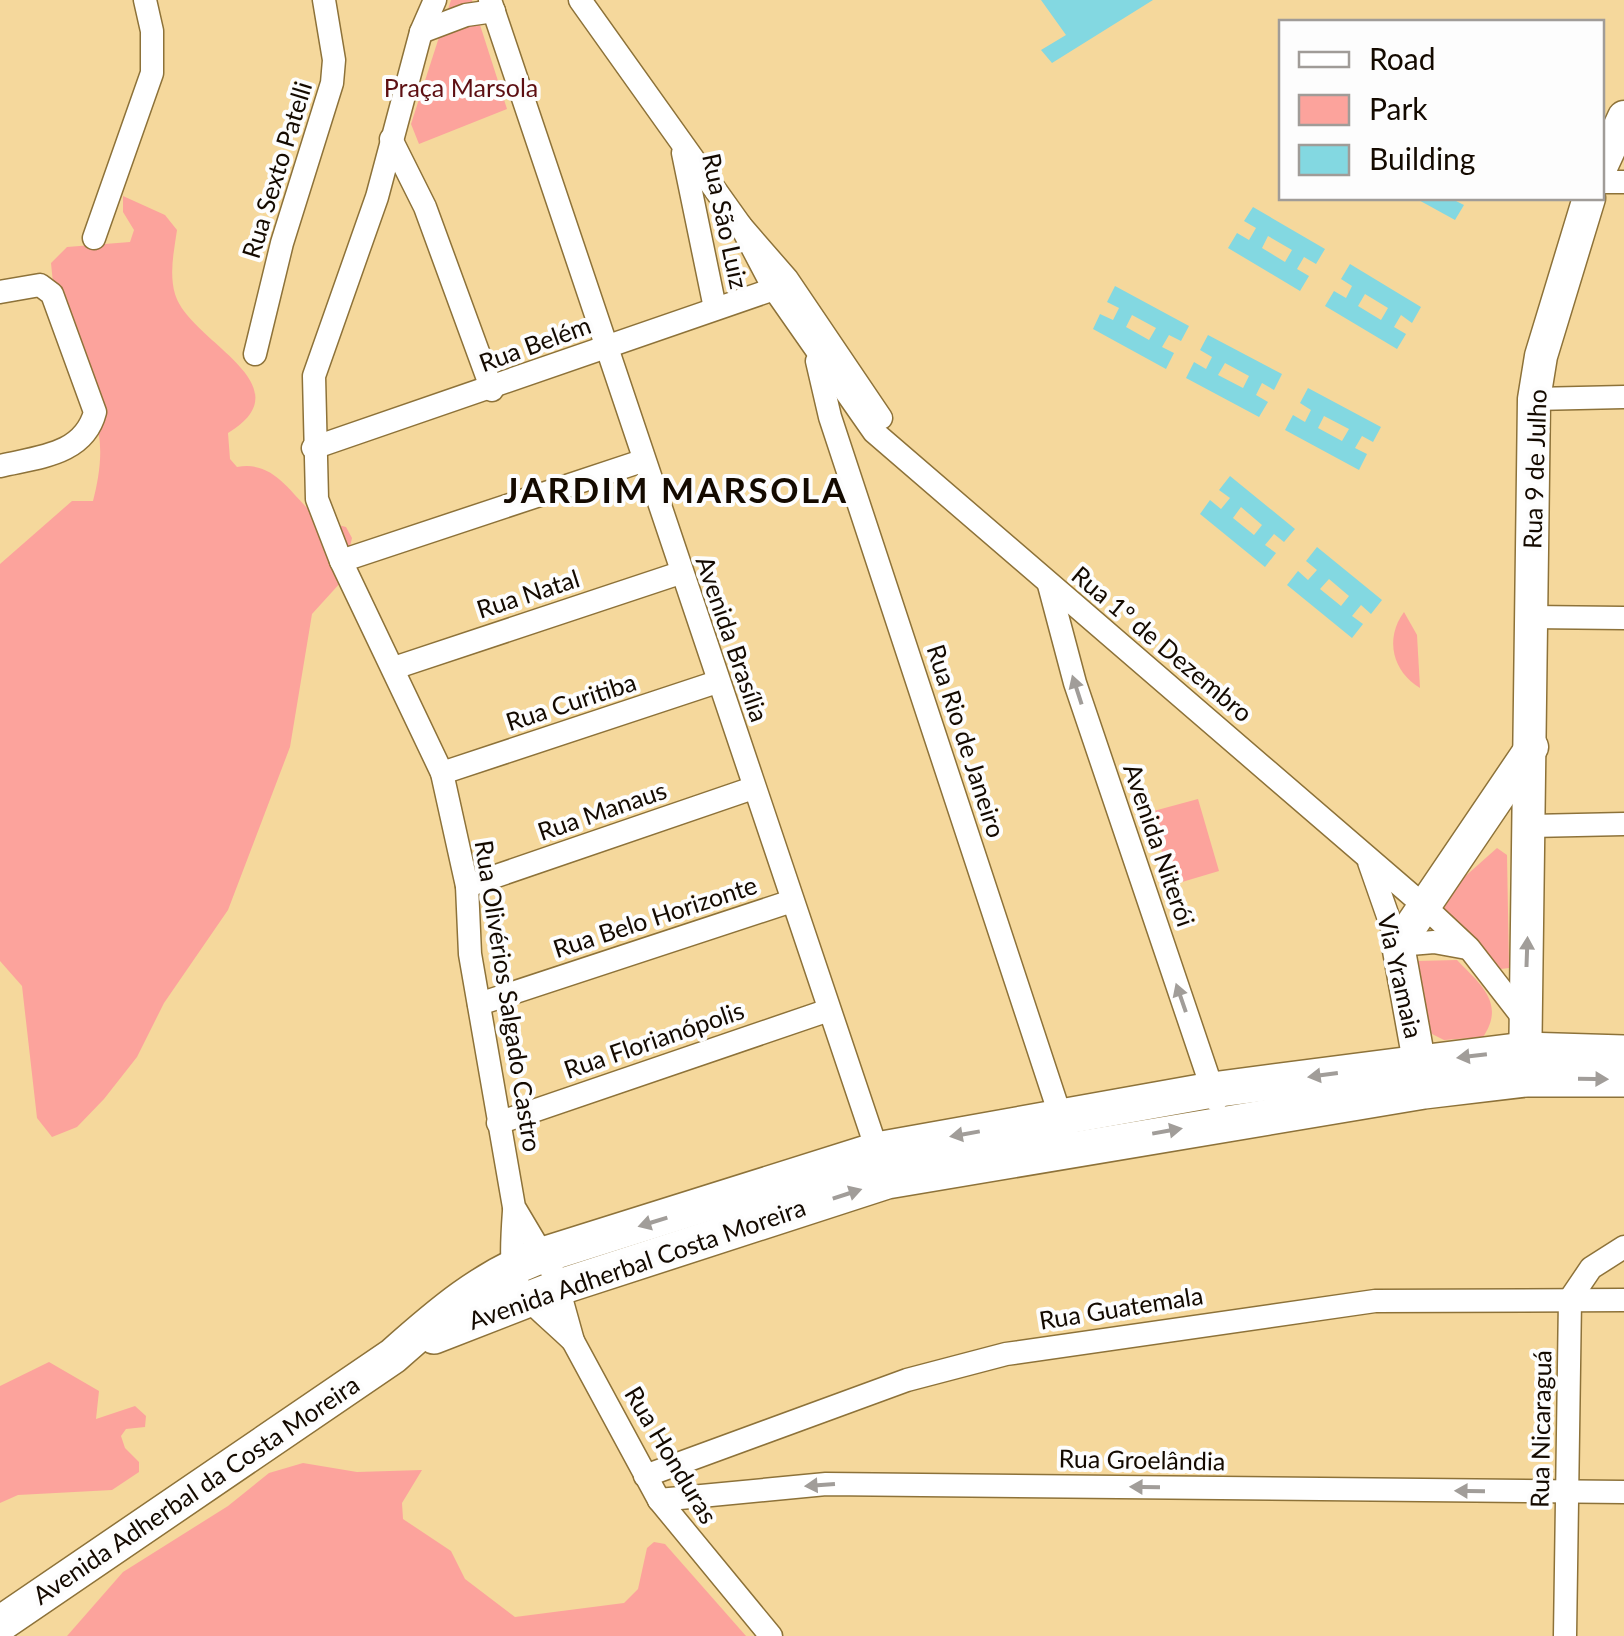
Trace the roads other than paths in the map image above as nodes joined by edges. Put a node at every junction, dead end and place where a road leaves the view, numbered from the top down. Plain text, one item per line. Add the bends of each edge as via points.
1 (144, 0) edge
2 (324, 0) edge
3 (435, 0) edge
4 (580, 0) edge
5 (492, 6) edge
6 (421, 32) junction
7 (1624, 117) edge
8 (391, 139) junction
9 (681, 145) junction
10 (1604, 161) edge
11 (377, 197) junction
12 (1588, 200) edge
13 (425, 207) junction
14 (741, 226) junction
15 (94, 238) dead end
16 (774, 289) junction
17 (0, 292) edge
18 (715, 308) junction
19 (818, 326) junction
20 (606, 348) junction
21 (815, 350) junction
22 (255, 354) dead end
23 (492, 390) junction
24 (1534, 398) junction
25 (1624, 398) edge
26 (875, 433) junction
27 (835, 434) junction
28 (313, 448) junction
29 (642, 461) junction
30 (0, 466) edge
31 (856, 492) junction
32 (342, 561) junction
33 (680, 573) junction
34 (1049, 585) junction
35 (1530, 618) junction
36 (1624, 618) edge
37 (394, 668) junction
38 (717, 682) junction
39 (1532, 747) junction
40 (442, 773) junction
41 (754, 788) junction
42 (1624, 824) edge
43 (1531, 826) junction
44 (1469, 841) junction
45 (1369, 862) junction
46 (468, 886) junction
47 (792, 901) junction
48 (1423, 904) junction
49 (1398, 945) junction
50 (1469, 948) junction
51 (479, 1004) junction
52 (829, 1010) junction
53 (1525, 1049) junction
54 (1624, 1053) edge
55 (1422, 1077) junction
56 (1624, 1079) edge
57 (1217, 1106) junction
58 (498, 1123) junction
59 (1066, 1132) junction
60 (882, 1166) junction
61 (514, 1207) junction
62 (1624, 1247) edge
63 (526, 1261) junction
64 (544, 1293) junction
65 (1570, 1300) junction
66 (1624, 1300) edge
67 (574, 1341) junction
68 (393, 1356) junction
69 (645, 1476) junction
70 (1567, 1492) junction
71 (1624, 1492) edge
72 (659, 1500) junction
73 (0, 1624) edge
74 (771, 1636) edge
75 (1566, 1636) edge

1 - 15 street via 152,73
2 - 22 street, Rua Sexto Patelli via 332,83
3 - 6 street, Rua Olivérios Salgado Castro
4 - 9 street, Rua 1º de Dezembro
5 - 6 street
5 - 20 street, Avenida Brasília
6 - 8 street, Rua Olivérios Salgado Castro
7 - 10 main road
8 - 11 street, Rua Olivérios Salgado Castro
8 - 13 street
9 - 14 street, Rua 1º de Dezembro
9 - 18 street, Rua São Luiz
11 - 13 street
11 - 28 street, Rua Olivérios Salgado Castro via 314,376
12 - 24 main road, Rua 9 de Julho
13 - 23 street
14 - 16 street, Rua 1º de Dezembro
14 - 19 street, Rua 1º de Dezembro
16 - 18 street, Rua Belém
16 - 19 street
16 - 21 street, Rua 1º de Dezembro
17 - 30 street via 40,286 52,294 95,412 82,440 68,448
18 - 20 street, Rua Belém
19 - 26 street, Rua 1º de Dezembro
20 - 23 street, Rua Belém
20 - 29 street, Avenida Brasília
21 - 26 street, Rua 1º de Dezembro
21 - 27 street, Rua Rio de Janeiro
23 - 28 street, Rua Belém
24 - 25 street
24 - 35 main road, Rua 9 de Julho
26 - 27 street
26 - 31 street
26 - 34 street, Rua 1º de Dezembro
27 - 31 street, Rua Rio de Janeiro
28 - 32 street, Rua Olivérios Salgado Castro via 318,499
29 - 32 street
29 - 33 street, Avenida Brasília
31 - 59 street, Rua Rio de Janeiro
32 - 37 street, Rua Olivérios Salgado Castro
33 - 37 street, Rua Natal
33 - 38 street, Avenida Brasília
34 - 45 street, Rua 1º de Dezembro
57 -> 34 street, Avenida Niterói via 1075,683
35 - 36 street
35 - 39 main road, Rua 9 de Julho
37 - 40 street, Rua Olivérios Salgado Castro
38 - 40 street, Rua Curitiba
38 - 41 street, Avenida Brasília
39 - 43 main road, Rua 9 de Julho
39 - 44 main road
40 - 46 street, Rua Olivérios Salgado Castro
41 - 46 street, Rua Manaus
41 - 47 street, Avenida Brasília
42 - 43 street
43 - 44 main road
53 -> 43 main road, Rua 9 de Julho
44 - 48 main road
45 - 48 street, Rua 1º de Dezembro
45 - 49 street, Via Yramaia
46 - 51 street, Rua Olivérios Salgado Castro
47 - 51 street, Rua Belo Horizonte
47 - 52 street, Avenida Brasília
48 - 49 main road
48 - 50 street, Rua 1º de Dezembro
49 - 50 street
49 - 55 main road, Via Yramaia
50 - 53 street, Rua 1º de Dezembro
51 - 58 street, Rua Olivérios Salgado Castro
52 - 58 street, Rua Florianópolis
52 - 60 street, Avenida Brasília
53 - 54 main road, Avenida Adherbal Costa Moreira
53 - 55 main road, Avenida Adherbal Costa Moreira
53 -> 56 main road, Avenida Adherbal Costa Moreira
55 - 57 main road, Avenida Adherbal Costa Moreira
57 - 59 main road, Avenida Adherbal Costa Moreira
58 - 61 street, Rua Olivérios Salgado Castro
59 - 60 main road, Avenida Adherbal Costa Moreira
60 -> 63 main road, Avenida Adherbal Costa Moreira
64 -> 60 main road, Avenida Adherbal Costa Moreira
61 - 63 street
61 - 63 street
62 - 65 street via 1592,1268
63 - 64 street
63 - 64 street via 514,1281
63 - 68 main road, Avenida Adherbal Costa Moreira via 448,1307
64 - 67 street
64 - 67 street
64 - 68 main road, Avenida Adherbal Costa Moreira
65 - 66 street, Rua Guatemala
65 - 69 street, Rua Guatemala via 1375,1301 1006,1354 906,1380
65 - 70 street, Rua Nicaraguá
67 - 69 street, Rua Honduras
68 - 73 main road, Avenida Adherbal da Costa Moreira
69 - 72 street, Rua Honduras
70 - 71 street, Rua Groelândia
70 -> 72 street, Rua Groelândia via 826,1484
70 - 75 street, Rua Nicaraguá
72 - 74 street, Rua Honduras

